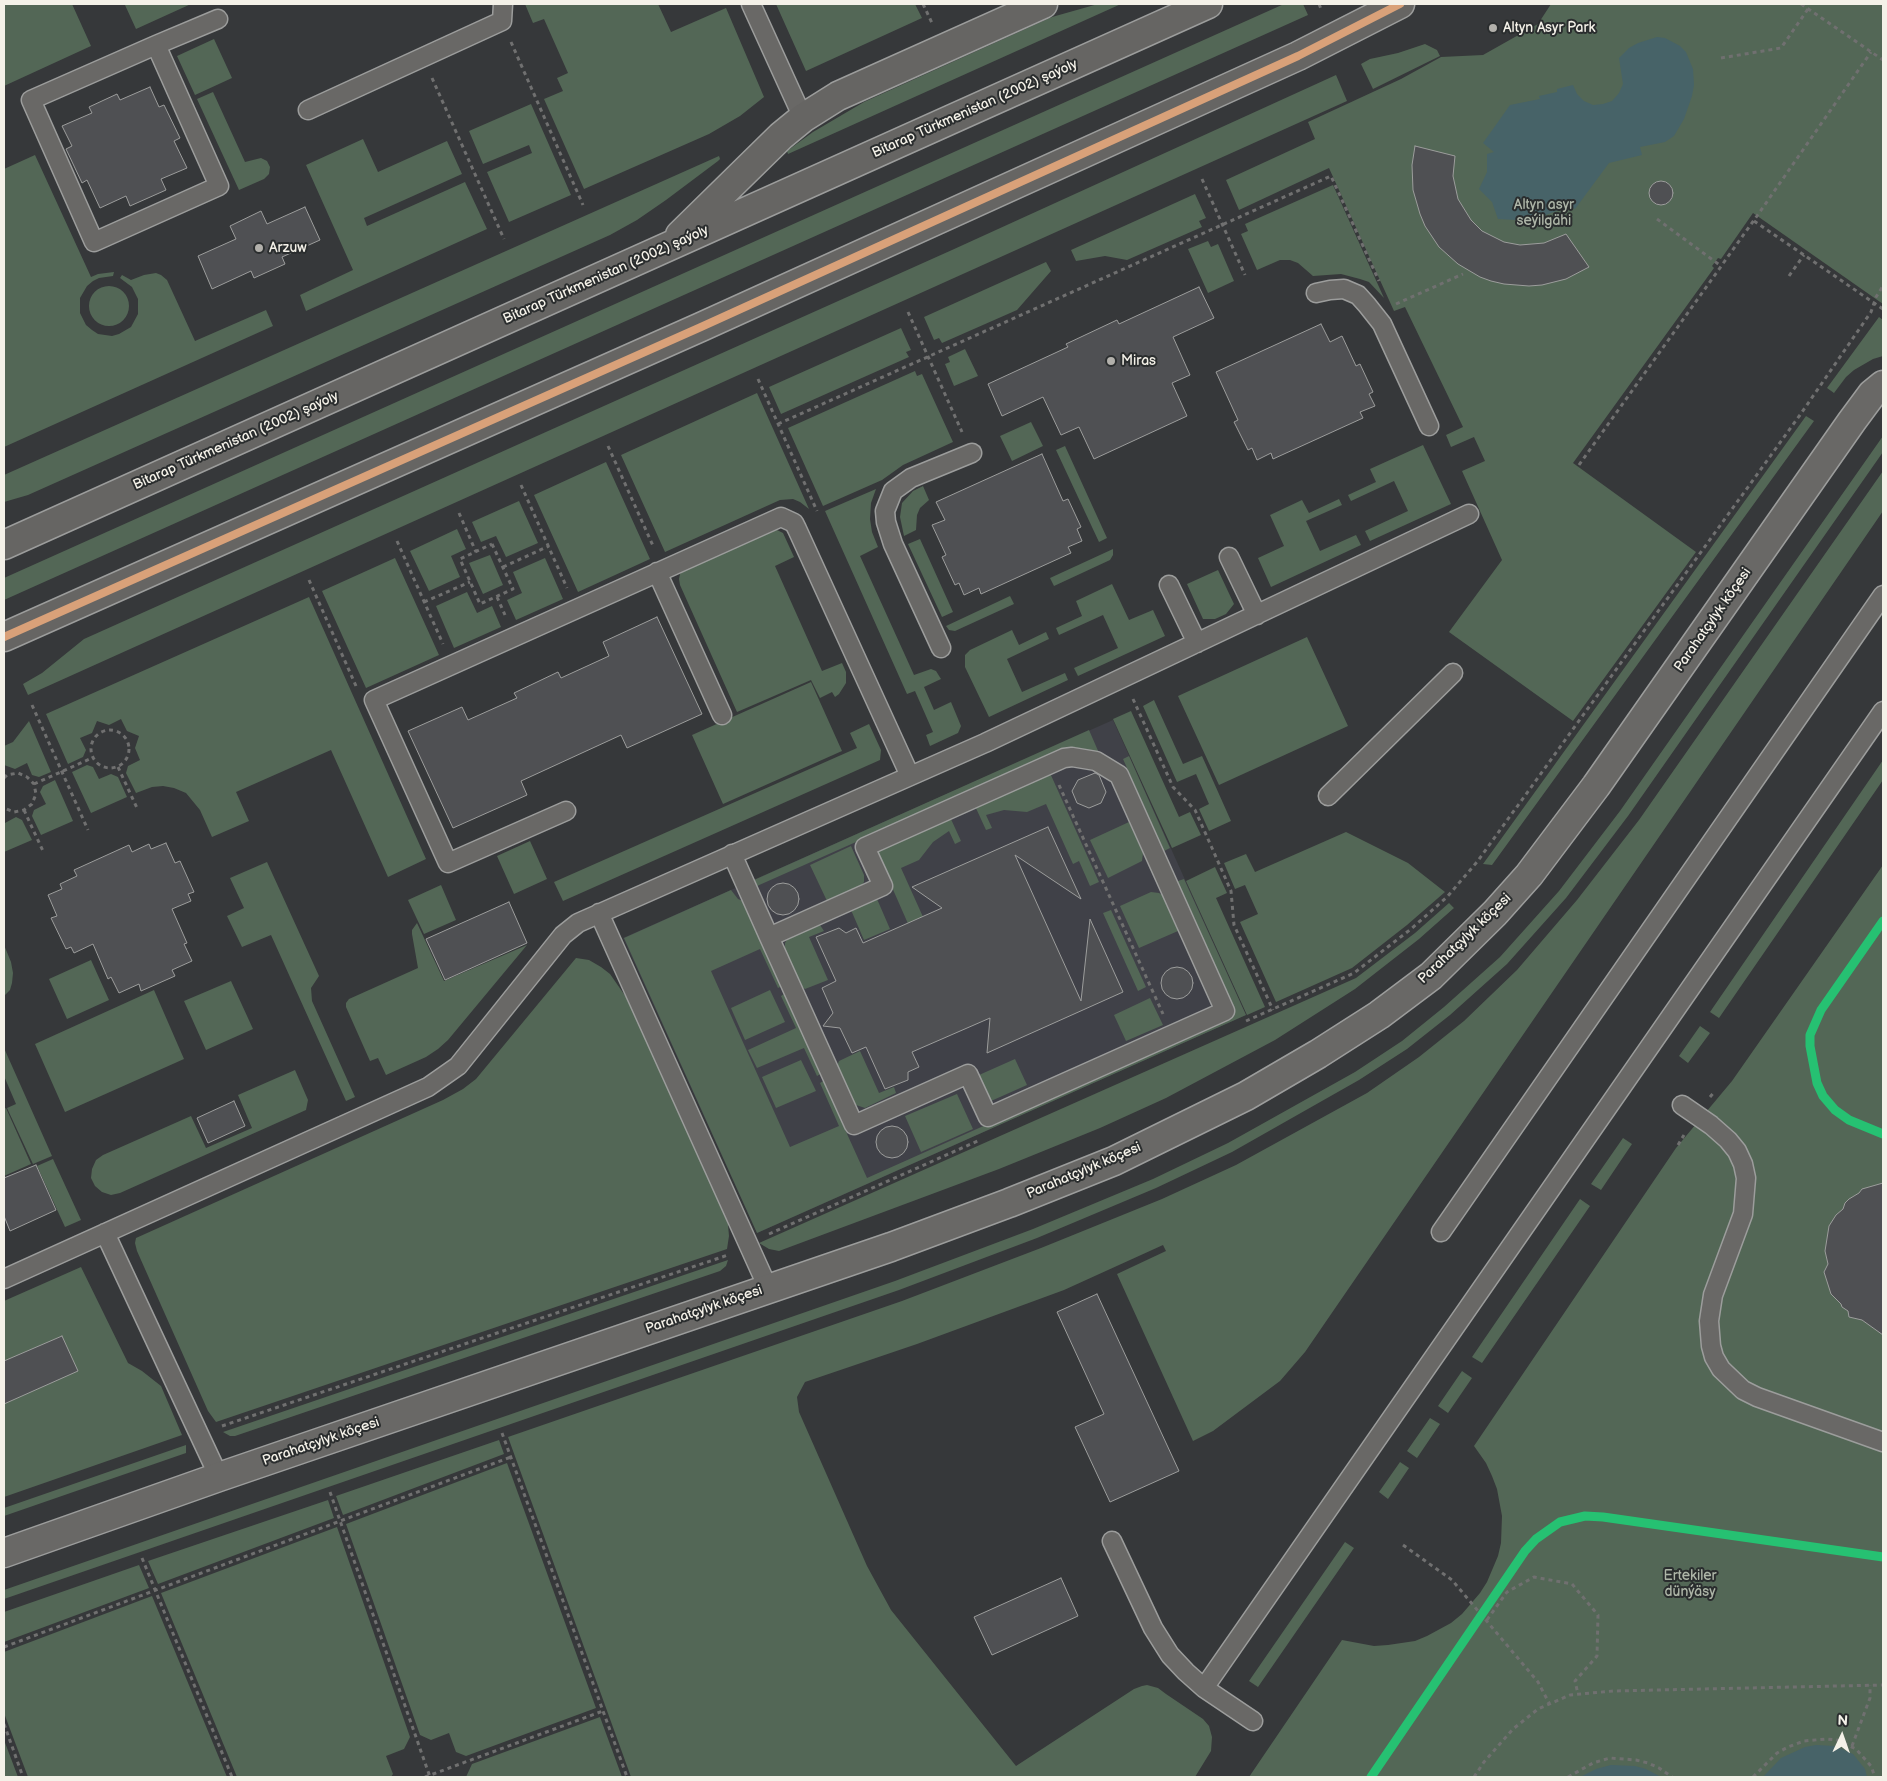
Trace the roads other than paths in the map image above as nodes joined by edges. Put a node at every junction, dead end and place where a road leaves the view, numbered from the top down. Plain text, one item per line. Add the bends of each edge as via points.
1 (751, 4) edge
2 (1043, 4) edge
3 (1208, 4) edge
4 (1400, 4) edge
5 (502, 12) edge
6 (218, 19) dead end
7 (156, 45) junction
8 (308, 110) dead end
9 (803, 118) junction
10 (668, 248) junction
11 (1316, 293) dead end
12 (1883, 385) edge
13 (1429, 426) dead end
14 (972, 453) road end
15 (1469, 514) dead end
16 (4, 545) edge
17 (1229, 557) dead end
18 (660, 571) junction
19 (1169, 585) dead end
20 (1883, 595) edge
21 (1257, 614) junction
22 (4, 638) edge
23 (1197, 643) junction
24 (942, 648) dead end
25 (1453, 673) dead end
26 (1883, 711) edge
27 (722, 714) dead end
28 (910, 776) junction
29 (1328, 796) dead end
30 (566, 811) dead end
31 (732, 854) junction
32 (599, 913) junction
33 (769, 937) junction
34 (1682, 1105) dead end
35 (1441, 1232) dead end
36 (105, 1234) junction
37 (4, 1279) edge
38 (768, 1288) junction
39 (1883, 1442) edge
40 (219, 1477) junction
41 (1112, 1541) dead end
42 (4, 1553) edge
43 (1204, 1688) junction
44 (1253, 1721) dead end

1 - 9 lane
2 - 9 main road via 838,96
3 - 10 main road, Bitarap Türkmenistan (2002) şaýoly
4 - 22 main road via 1298,56
5 - 8 lane via 422,57
6 - 7 lane
7 - 7 lane via 31,100 94,242 219,186
9 - 10 main road
10 - 16 main road, Bitarap Türkmenistan (2002) şaýoly
11 - 13 lane via 1344,290 1358,295 1367,305 1382,324
12 - 38 street, Parahatçylyk köçesi via 1862,407 1596,786 1529,875 1431,976 1379,1015 1318,1054 1246,1096 1130,1153 1009,1203
14 - 24 lane via 911,478 893,491 885,511 892,544
15 - 21 lane
17 - 21 lane
18 - 27 lane
18 - 28 lane via 774,520 781,518 794,523
18 - 30 lane via 374,700 448,864
19 - 23 lane
20 - 35 lane
21 - 23 lane
23 - 28 lane via 985,744
25 - 29 lane
26 - 43 lane
28 - 31 lane
31 - 32 lane
31 - 33 lane
32 - 36 lane via 563,935 458,1066 428,1087
32 - 38 lane
33 - 33 lane via 883,886 865,847 1064,758 1081,757 1096,761 1119,775 1225,1011 988,1117 968,1074 854,1125
34 - 39 lane via 1728,1140 1737,1151 1746,1178 1743,1214 1713,1295 1708,1321 1711,1346 1721,1369 1743,1390 1757,1397
36 - 37 lane
36 - 40 lane
38 - 40 street, Parahatçylyk köçesi
40 - 42 street, Parahatçylyk köçesi
41 - 43 lane via 1153,1628 1170,1655
43 - 44 lane

